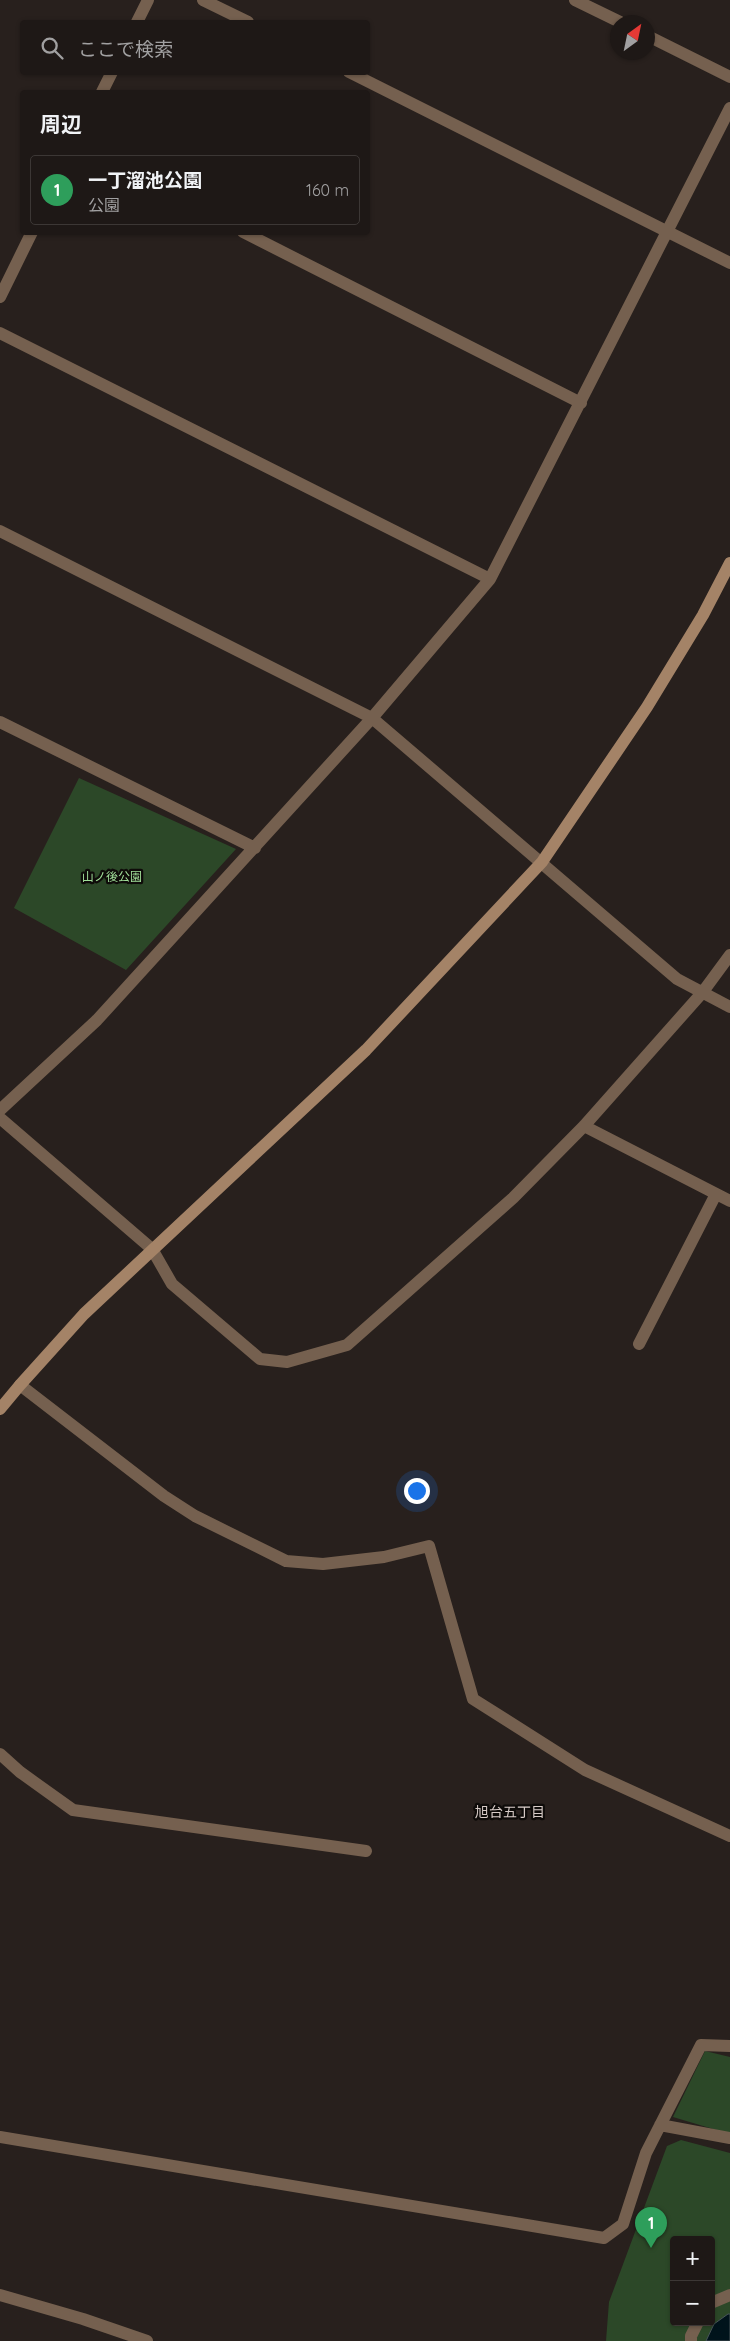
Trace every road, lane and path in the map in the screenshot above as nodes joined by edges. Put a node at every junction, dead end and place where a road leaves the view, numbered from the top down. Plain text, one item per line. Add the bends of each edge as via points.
1 (148, 0) edge
2 (203, 0) edge
3 (576, 0) edge
4 (610, 17) edge
5 (138, 20) edge
6 (244, 20) edge
7 (655, 40) edge
8 (110, 75) edge
9 (355, 75) edge
10 (730, 77) edge
11 (103, 90) edge
12 (730, 108) edge
13 (667, 231) junction
14 (31, 235) edge
15 (249, 235) edge
16 (730, 263) edge
17 (0, 297) edge
18 (0, 333) edge
19 (581, 403) junction
20 (0, 531) edge
21 (730, 563) edge
22 (490, 579) junction
23 (372, 718) junction
24 (0, 722) edge
25 (255, 848) junction
26 (542, 862) junction
27 (730, 955) edge
28 (702, 992) junction
29 (730, 1007) edge
30 (0, 1110) edge
31 (0, 1118) edge
32 (584, 1126) junction
33 (716, 1194) junction
34 (730, 1201) edge
35 (152, 1249) junction
36 (639, 1344) dead end
37 (20, 1385) junction
38 (0, 1410) edge
39 (0, 1754) edge
40 (729, 1835) edge
41 (366, 1851) dead end
42 (730, 2046) edge
43 (660, 2125) junction
44 (0, 2137) edge
45 (730, 2138) edge
46 (0, 2295) edge
47 (730, 2295) edge
48 (715, 2301) edge
49 (696, 2326) edge
50 (147, 2341) edge
51 (691, 2341) edge

1 - 5 street
2 - 6 street
3 - 4 street
7 - 10 street
8 - 11 street
9 - 13 street
12 - 13 street
13 - 16 street
13 - 19 street
14 - 17 street
15 - 19 street
18 - 22 street
19 - 22 street
20 - 23 street
21 - 26 street via 647,707
22 - 23 street
23 - 25 street
23 - 26 street
24 - 25 street
25 - 30 street via 96,1020
26 - 28 street via 677,980
26 - 35 street via 366,1050
27 - 28 street
28 - 29 street
28 - 32 street
31 - 35 street
32 - 33 street
32 - 35 street via 513,1198 347,1345 287,1362 260,1359 172,1284
33 - 34 street
33 - 36 street
35 - 37 street via 84,1314
37 - 38 street
37 - 40 street via 164,1496 195,1516 286,1561 322,1564 384,1557 429,1546 473,1699 585,1770
39 - 41 street via 73,1810
42 - 43 street via 701,2045
43 - 44 street via 646,2153 623,2224 604,2238
43 - 45 street
46 - 50 street via 83,2318
47 - 48 street
49 - 51 street

